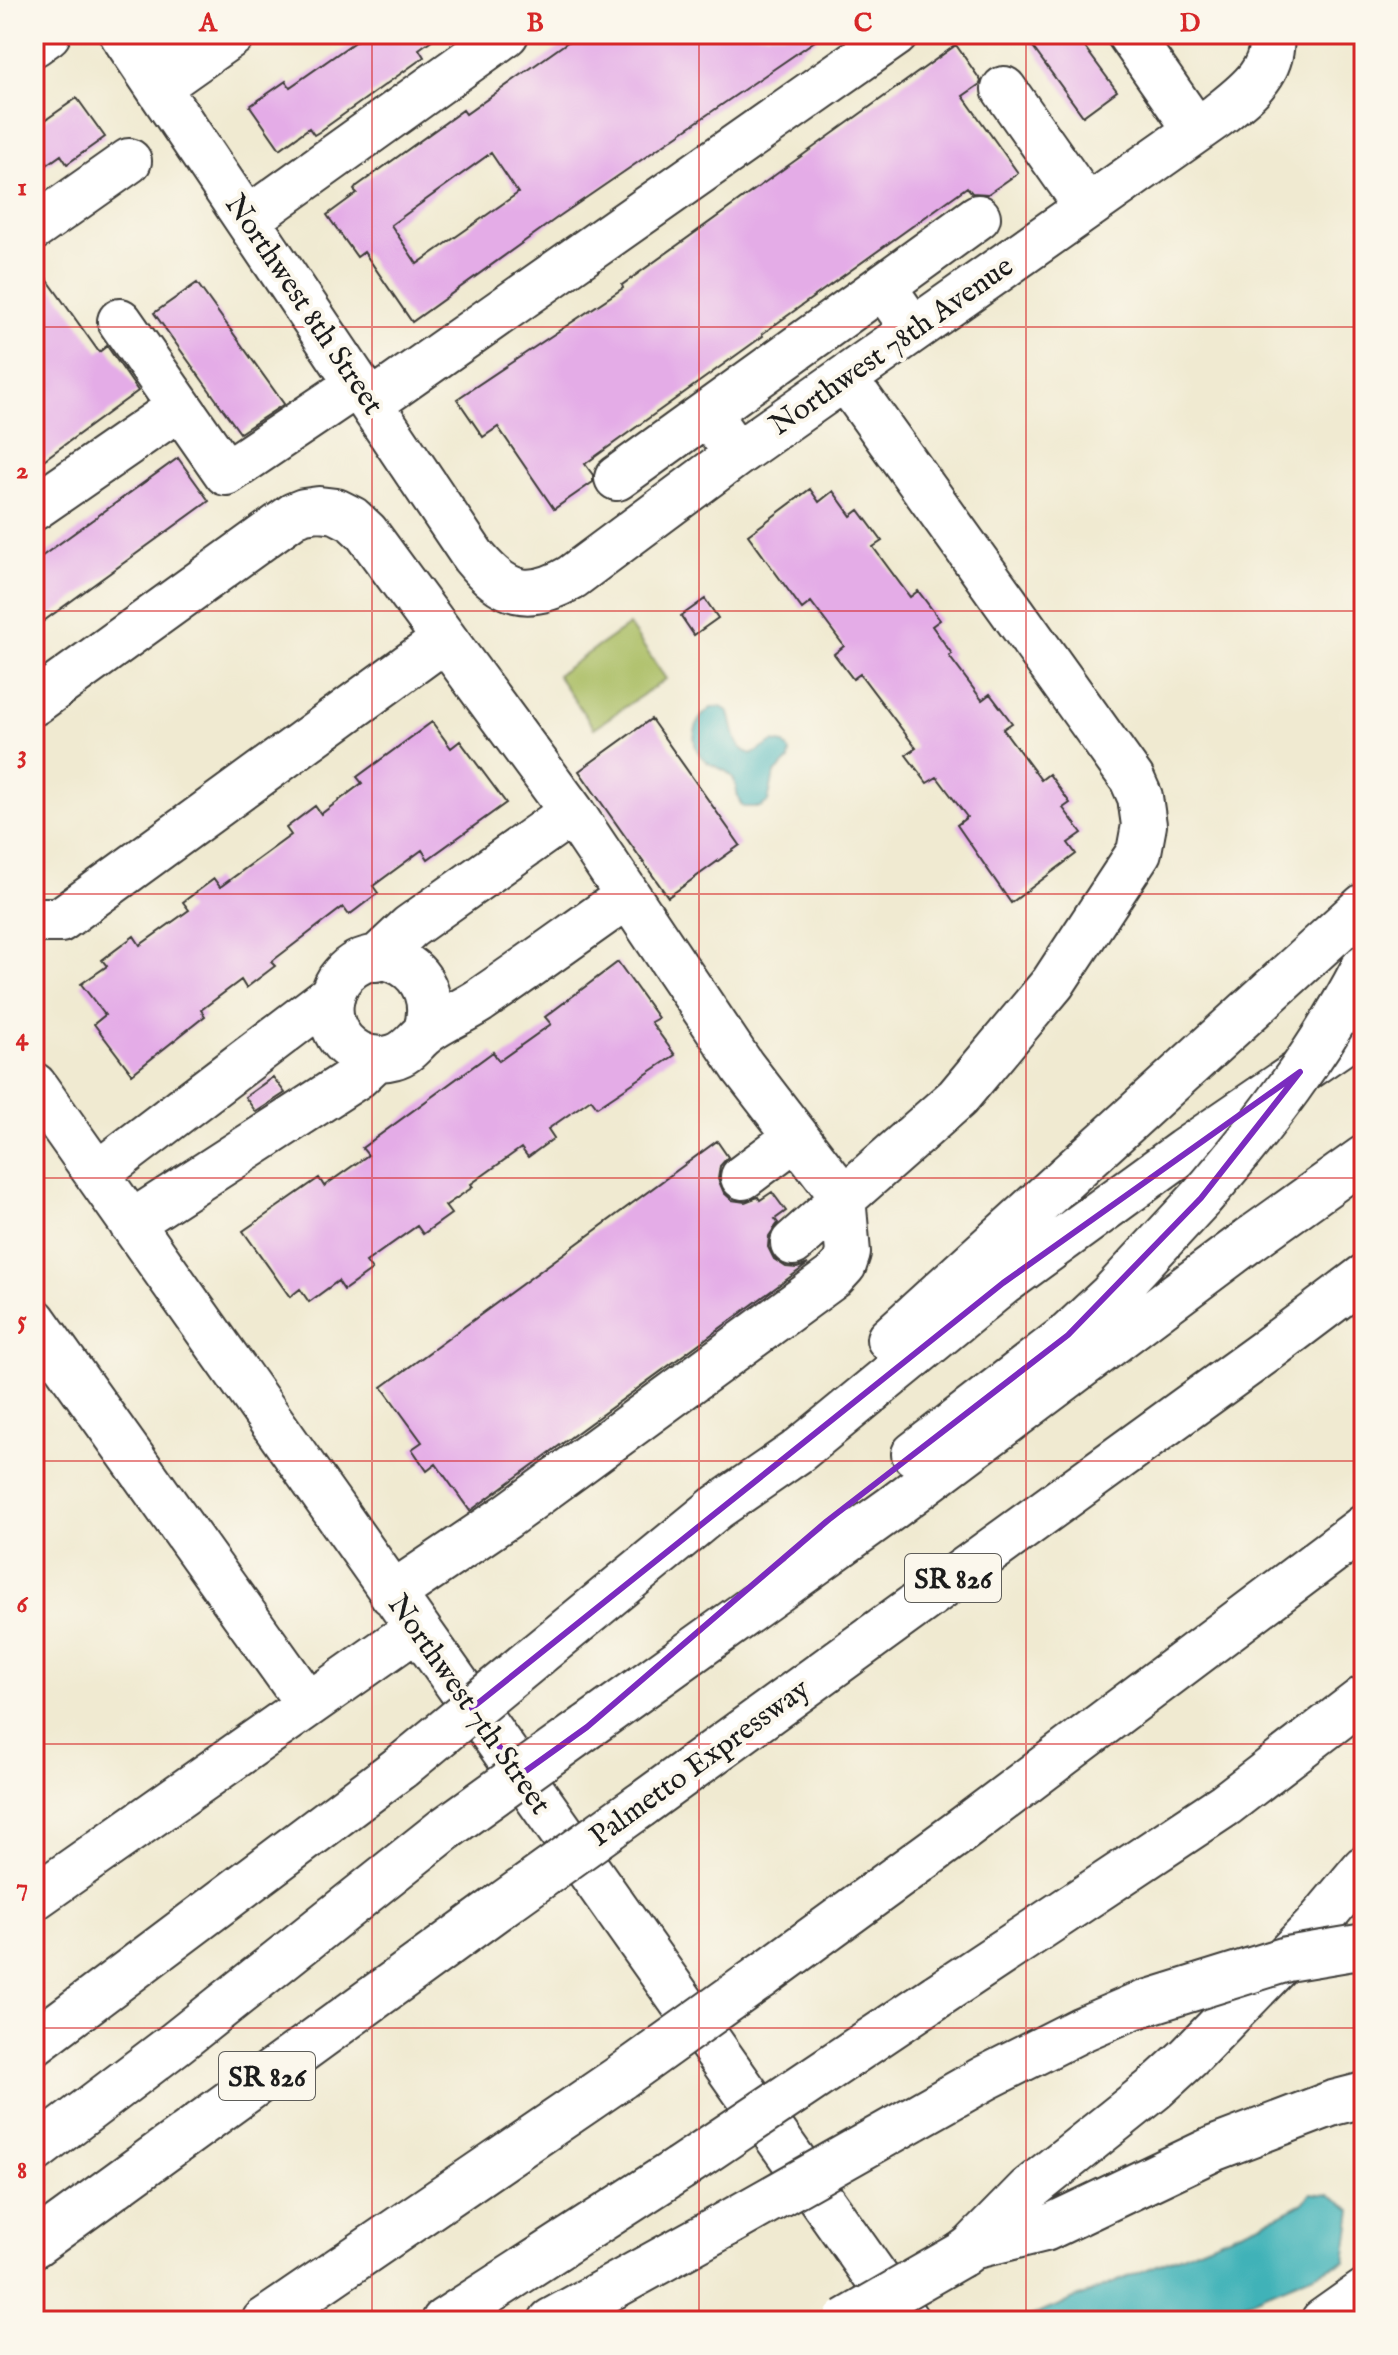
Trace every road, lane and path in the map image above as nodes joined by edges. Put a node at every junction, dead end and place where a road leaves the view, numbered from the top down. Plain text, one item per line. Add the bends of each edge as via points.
1 (48, 34) edge
2 (233, 34) edge
3 (506, 34) edge
4 (896, 34) edge
5 (1129, 34) edge
6 (1272, 42) edge
7 (34, 44) edge
8 (147, 53) edge
9 (1004, 89) dead end
10 (1196, 130) junction
11 (129, 161) dead end
12 (1087, 207) junction
13 (978, 217) dead end
14 (248, 219) junction
15 (34, 228) edge
16 (883, 286) junction
17 (120, 321) dead end
18 (913, 329) junction
19 (845, 378) junction
20 (365, 393) junction
21 (180, 407) junction
22 (707, 413) junction
23 (737, 454) junction
24 (617, 478) dead end
25 (34, 508) edge
26 (488, 574) joint
27 (444, 640) junction
28 (34, 703) edge
29 (572, 812) junction
30 (628, 896) junction
31 (1364, 906) edge
32 (34, 920) edge
33 (376, 959) junction
34 (1364, 967) edge
35 (332, 995) junction
36 (1364, 1028) edge
37 (425, 1033) junction
38 (376, 1059) junction
39 (35, 1087) edge
40 (795, 1138) junction
41 (1364, 1158) edge
42 (97, 1174) junction
43 (743, 1177) dead end
44 (843, 1197) junction
45 (131, 1223) junction
46 (793, 1243) dead end
47 (1364, 1277) edge
48 (1364, 1295) edge
49 (34, 1320) edge
50 (1266, 1351) junction
51 (716, 1508) junction
52 (1364, 1527) edge
53 (392, 1594) junction
54 (416, 1629) junction
55 (1364, 1698) edge
56 (308, 1704) junction
57 (587, 1727) junction
58 (1364, 1868) edge
59 (34, 1898) edge
60 (1361, 1946) edge
61 (34, 2043) edge
62 (1364, 2095) edge
63 (34, 2151) edge
64 (34, 2245) edge
65 (966, 2251) junction
66 (1364, 2292) edge
67 (264, 2321) edge
68 (444, 2321) edge
69 (551, 2321) edge
70 (846, 2321) edge
71 (907, 2321) edge
72 (1323, 2321) edge

1 - 7 main road
2 - 8 main road
3 - 14 main road
4 - 20 main road
5 - 10 main road
6 - 10 main road, Northwest 78th Avenue via 1269,62 1249,90
8 - 14 main road, Northwest 8th Street
9 - 12 main road
10 - 12 main road, Northwest 78th Avenue
11 - 15 main road
12 - 18 main road, Northwest 78th Avenue
13 - 16 main road
14 - 20 main road, Northwest 8th Street
16 - 18 main road
16 - 22 main road
17 - 21 main road
18 - 19 main road, Northwest 78th Avenue
19 - 23 main road, Northwest 78th Avenue
19 - 44 main road via 1132,779 1144,825 1139,852 1075,953 987,1065 916,1136
20 - 21 main road via 226,473
20 - 26 main road, Northwest 8th Street
21 - 25 main road
22 - 23 main road
22 - 24 main road
23 - 26 main road, Northwest 78th Avenue via 560,584 519,591
27 - 28 main road via 352,519 336,511 304,511
27 - 29 main road
27 - 32 main road via 60,920
29 - 30 main road
29 - 33 main road via 410,927
30 - 37 main road
30 - 40 main road
31 - 51 main road via 783,1436
33 - 35 main road via 349,970
33 - 37 main road via 406,965 418,975 431,1003
34 - 57 main road, bridge via 1283,1096 1201,1198 1111,1295 1068,1335 827,1521
35 - 38 main road via 330,1009 339,1037 349,1048
35 - 42 main road
36 - 51 main road via 1084,1222 797,1452
37 - 38 main road via 405,1053
38 - 45 main road via 358,1076
39 - 42 main road, Northwest 7th Street
40 - 43 main road
40 - 44 main road
41 - 57 main road
42 - 45 main road, Northwest 7th Street
44 - 46 main road
44 - 53 main road via 848,1253 833,1277 506,1517
45 - 53 main road, Northwest 7th Street
47 - 50 main road, Palmetto Expressway / SR 826
48 - 50 main road
49 - 56 main road
50 - 64 main road, Palmetto Expressway / SR 826, bridge
51 - 61 main road, bridge via 401,1767
52 - 67 main road, bridge via 762,1976
53 - 54 main road, Northwest 7th Street
54 - 56 main road
54 - 71 main road, Northwest 7th Street
55 - 68 main road, bridge via 1226,1804
56 - 59 main road
57 - 63 main road, bridge via 445,1829
58 - 65 main road via 1314,1928 1189,2057 1028,2190
60 - 69 main road, bridge via 1287,1959 1185,1989 1082,2029
62 - 65 main road via 1215,2148 1045,2229
65 - 70 main road, bridge
66 - 72 main road

